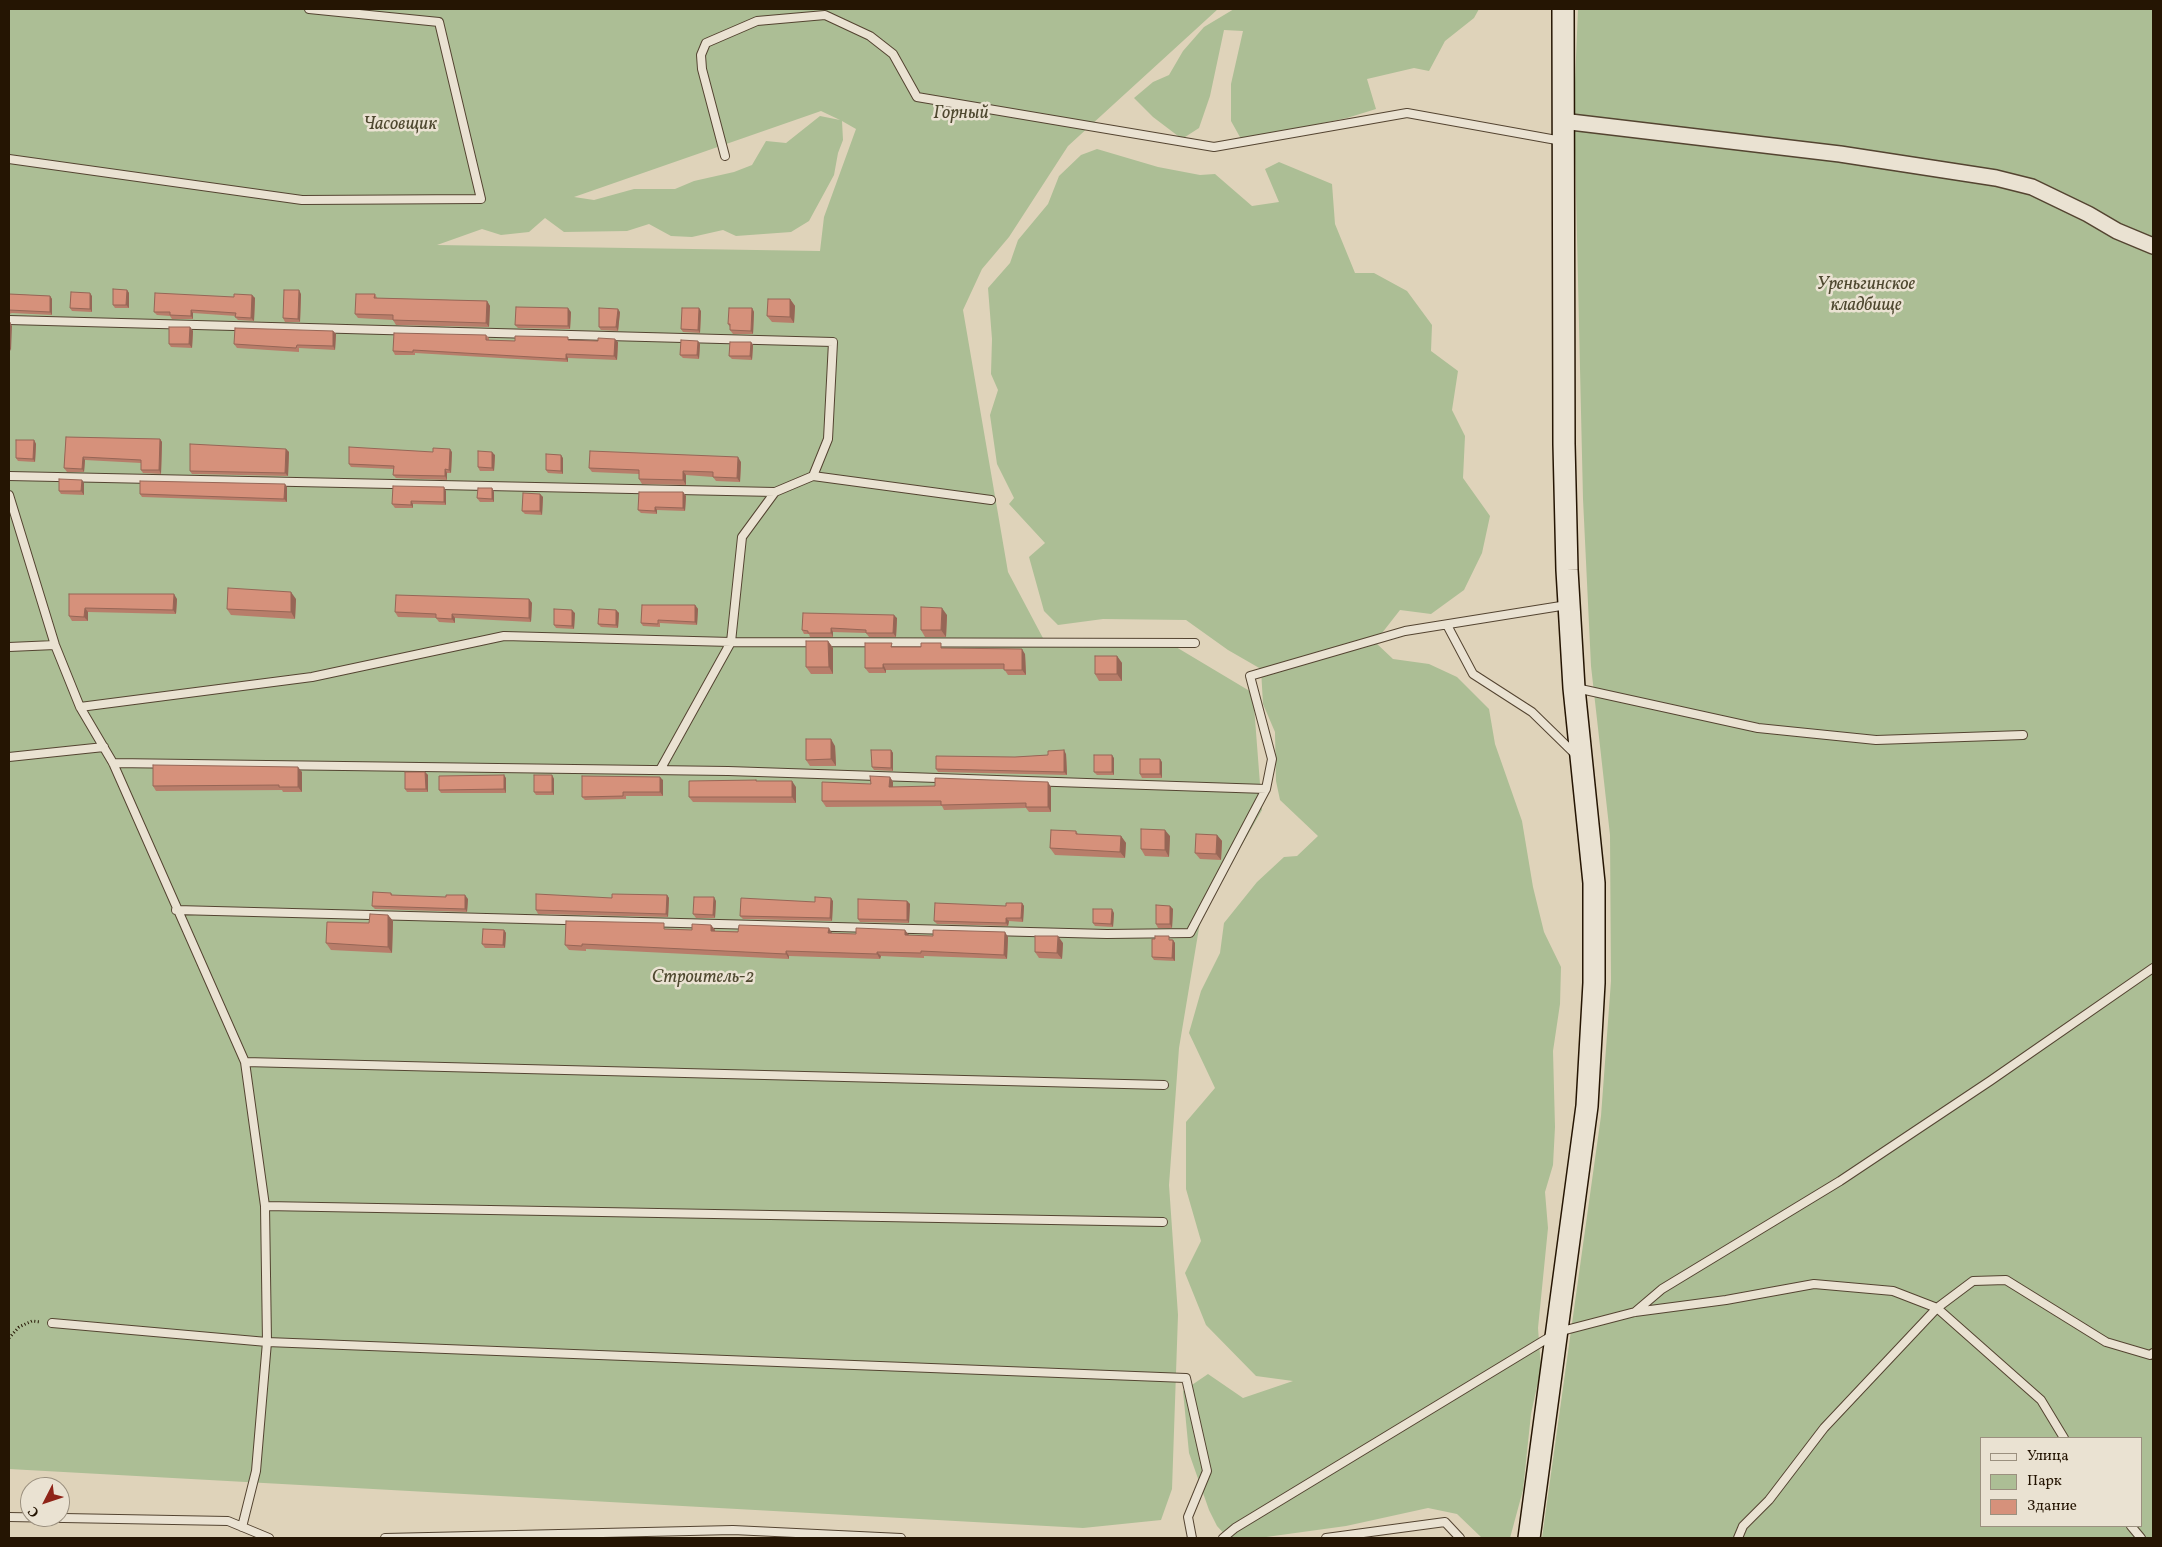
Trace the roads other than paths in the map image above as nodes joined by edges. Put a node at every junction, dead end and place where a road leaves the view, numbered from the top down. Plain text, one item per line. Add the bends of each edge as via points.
1 (309, 9) edge
2 (1563, 9) edge
3 (1562, 131) junction
4 (725, 156) dead end
5 (9, 159) edge
6 (2153, 246) edge
7 (9, 320) edge
8 (9, 476) edge
9 (813, 476) junction
10 (775, 492) junction
11 (9, 495) edge
12 (991, 500) dead end
13 (1569, 605) junction
14 (1447, 625) junction
15 (731, 642) junction
16 (1195, 643) dead end
17 (55, 645) junction
18 (9, 647) edge
19 (1574, 688) junction
20 (80, 707) junction
21 (2023, 734) dead end
22 (104, 747) junction
23 (9, 757) edge
24 (1581, 760) junction
25 (113, 763) junction
26 (660, 770) junction
27 (1266, 789) junction
28 (176, 910) junction
29 (2153, 968) edge
30 (244, 1062) junction
31 (1164, 1085) dead end
32 (265, 1206) junction
33 (1163, 1222) dead end
34 (1937, 1308) junction
35 (1635, 1312) junction
36 (52, 1323) road end
37 (1558, 1332) junction
38 (267, 1342) junction
39 (2153, 1353) edge
40 (2063, 1437) edge
41 (9, 1517) edge
42 (242, 1527) junction
43 (2132, 1527) edge
44 (269, 1538) edge
45 (385, 1538) edge
46 (901, 1538) edge
47 (1192, 1538) edge
48 (1223, 1538) edge
49 (1326, 1538) edge
50 (1460, 1538) edge
51 (1529, 1538) edge
52 (1738, 1538) edge
53 (2141, 1538) edge

1 - 5 lane via 439,22 481,199 302,200
2 - 3 main road
3 - 4 lane via 1407,113 1214,147 917,97 893,54 870,36 825,15 757,21 706,43 701,55 702,70
3 - 6 street via 1840,154 1996,178 2032,187
3 - 13 main road via 1564,444
7 - 9 lane via 833,342 828,440
8 - 10 lane
9 - 10 lane
9 - 12 lane
10 - 15 lane via 742,537
11 - 17 lane
13 - 14 lane
13 - 19 main road
14 - 24 lane via 1473,674 1532,712
14 - 27 lane via 1406,631 1250,676 1272,759
15 - 16 lane
15 - 20 lane via 504,636 312,676
15 - 26 lane
17 - 18 lane
17 - 20 lane
19 - 21 lane via 1758,728 1867,739
19 - 24 main road
20 - 22 lane
22 - 23 lane
22 - 25 lane
24 - 37 main road via 1594,883 1594,983 1587,1106
25 - 26 lane
25 - 28 lane
26 - 27 lane
27 - 28 lane via 1190,933 1107,934
28 - 30 lane
29 - 35 lane via 1990,1082 1840,1181 1662,1289
30 - 31 lane
30 - 32 lane
32 - 33 lane
32 - 38 lane
34 - 35 lane via 1893,1291 1814,1284
34 - 39 lane via 1973,1281 2006,1280 2106,1342 2150,1355
34 - 40 lane via 2041,1400
34 - 52 lane via 1824,1428 1769,1500 1743,1526
35 - 37 lane
36 - 38 lane
37 - 48 lane
37 - 51 main road
38 - 42 lane via 256,1471
38 - 47 lane via 1186,1378 1207,1471 1188,1517
41 - 42 lane via 228,1522
42 - 44 lane
43 - 53 lane
45 - 46 lane via 733,1530
49 - 50 lane via 1445,1522

